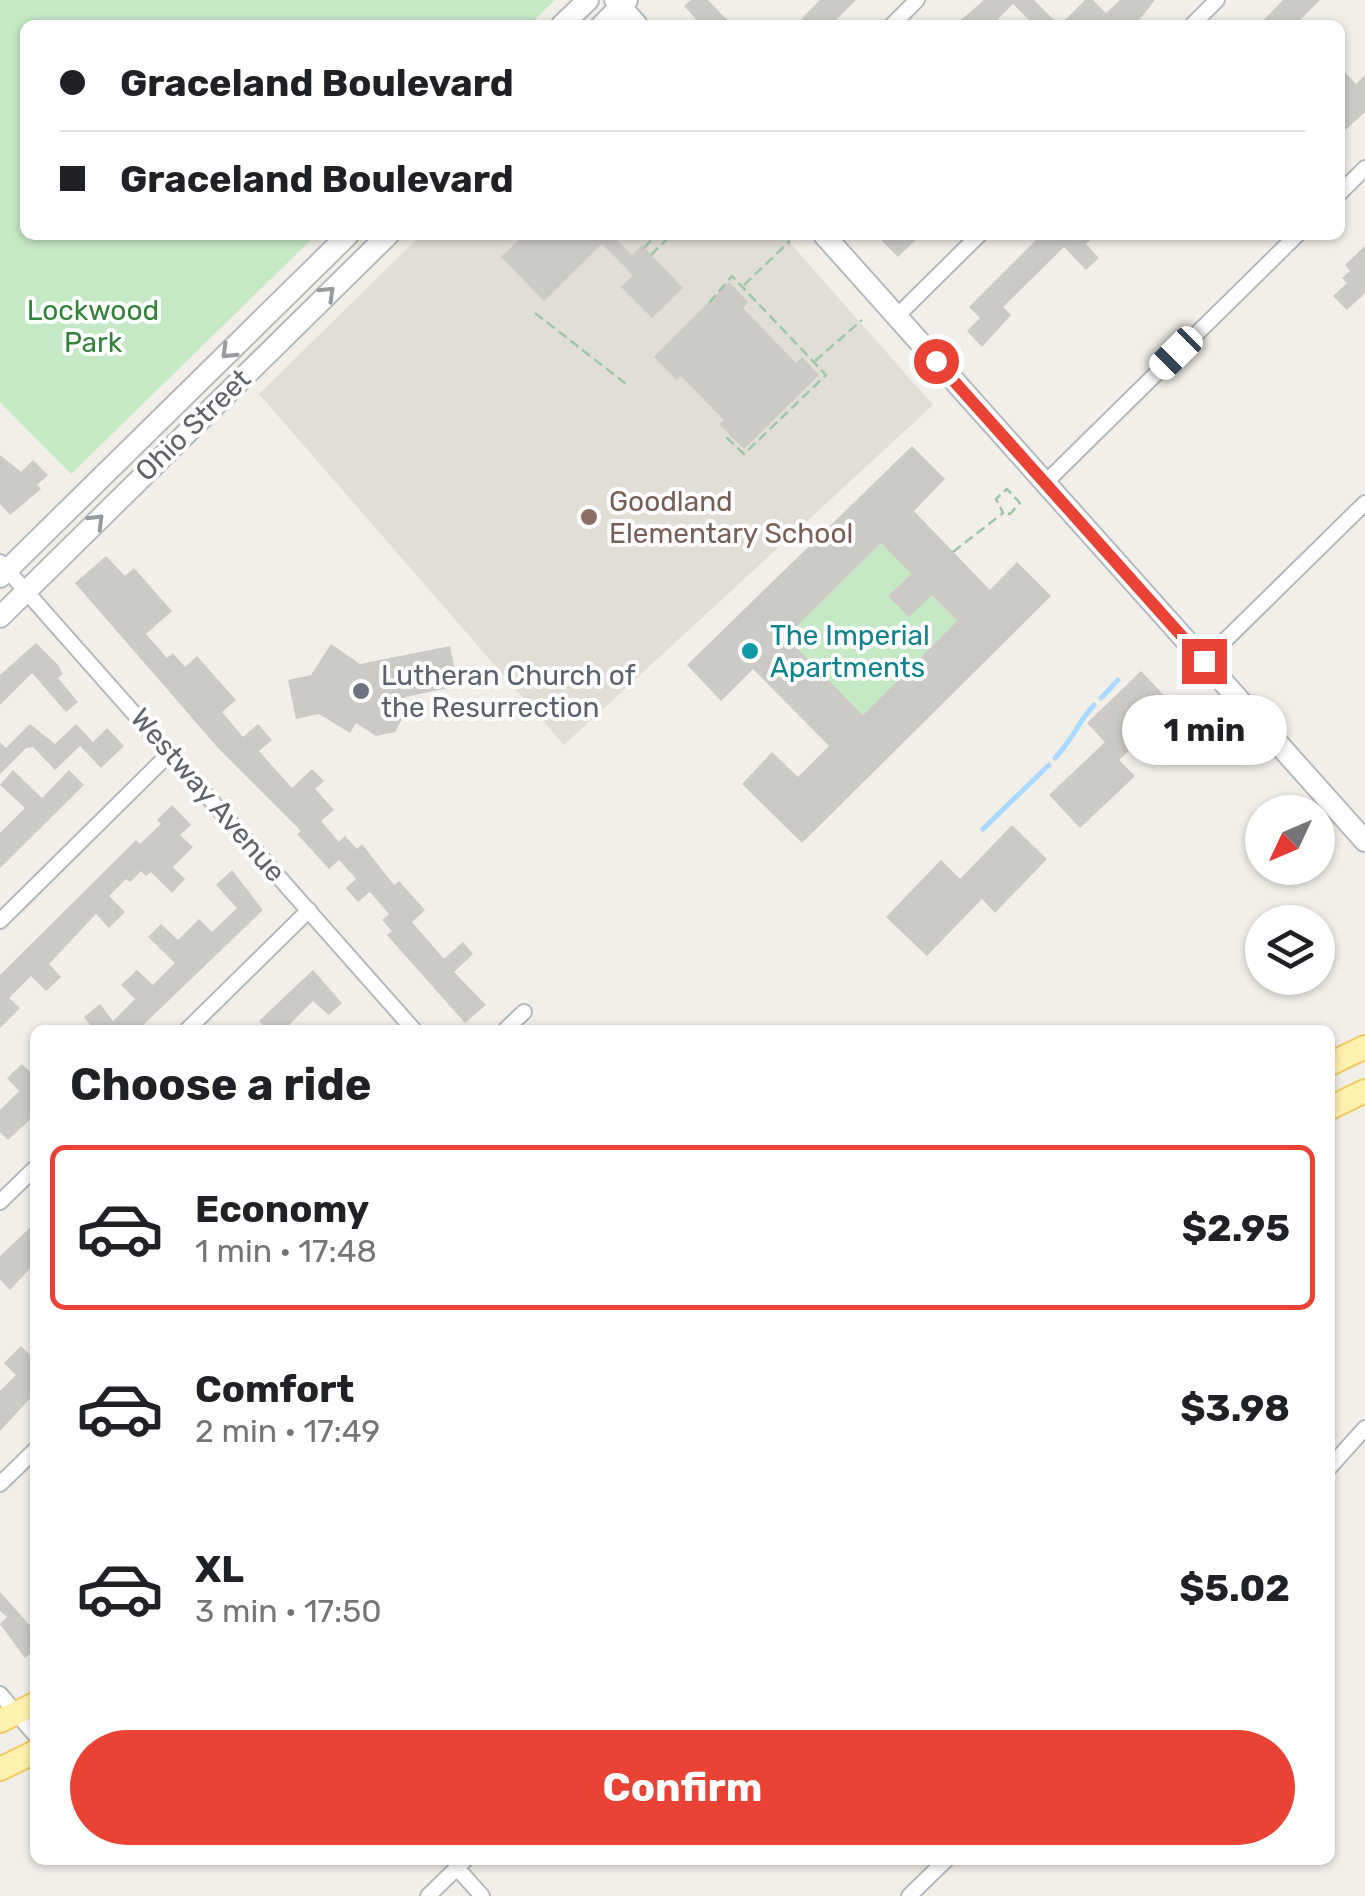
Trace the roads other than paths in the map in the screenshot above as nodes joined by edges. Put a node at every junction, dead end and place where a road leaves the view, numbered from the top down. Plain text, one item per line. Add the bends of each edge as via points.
1 (588, 0) edge
2 (917, 0) edge
3 (1217, 0) edge
4 (567, 20) edge
5 (897, 20) edge
6 (1197, 20) edge
7 (1365, 168) edge
8 (1345, 187) edge
9 (343, 240) edge
10 (383, 240) edge
11 (829, 240) edge
12 (974, 240) edge
13 (1292, 240) edge
14 (897, 316) junction
15 (1045, 482) junction
16 (1365, 503) edge
17 (3, 569) edge
18 (27, 590) junction
19 (0, 617) edge
20 (1204, 661) junction
21 (171, 752) junction
22 (1365, 840) edge
23 (309, 910) junction
24 (0, 921) edge
25 (524, 1012) dead end
26 (193, 1025) edge
27 (410, 1025) edge
28 (510, 1025) edge
29 (1365, 1047) edge
30 (1335, 1062) edge
31 (1365, 1091) edge
32 (1335, 1106) edge
33 (30, 1173) edge
34 (0, 1202) edge
35 (1365, 1428) edge
36 (30, 1455) edge
37 (1335, 1462) edge
38 (0, 1484) edge
39 (0, 1694) edge
40 (17, 1713) edge
41 (30, 1755) edge
42 (0, 1770) edge
43 (460, 1865) edge
44 (462, 1865) edge
45 (941, 1865) edge
46 (428, 1896) edge
47 (482, 1896) edge
48 (909, 1896) edge

1 - 4 street
2 - 5 street
3 - 6 street
7 - 8 street
9 -> 17 street, Ohio Street
18 -> 10 street, Ohio Street
11 - 14 street
12 - 14 street
13 - 15 street
14 - 15 street
15 - 20 street
16 - 20 street
17 - 18 street, Westway Avenue
18 - 19 street, Ohio Street
18 - 21 street, Westway Avenue
20 - 22 street
21 - 23 street, Westway Avenue
21 - 24 street
23 - 26 street
23 - 27 street, Westway Avenue
25 - 28 street
29 - 30 main road
31 - 32 main road
33 - 34 street
35 - 37 street
36 - 38 street
39 - 40 street
41 - 42 main road
43 - 46 street
44 - 47 street
45 - 48 street

